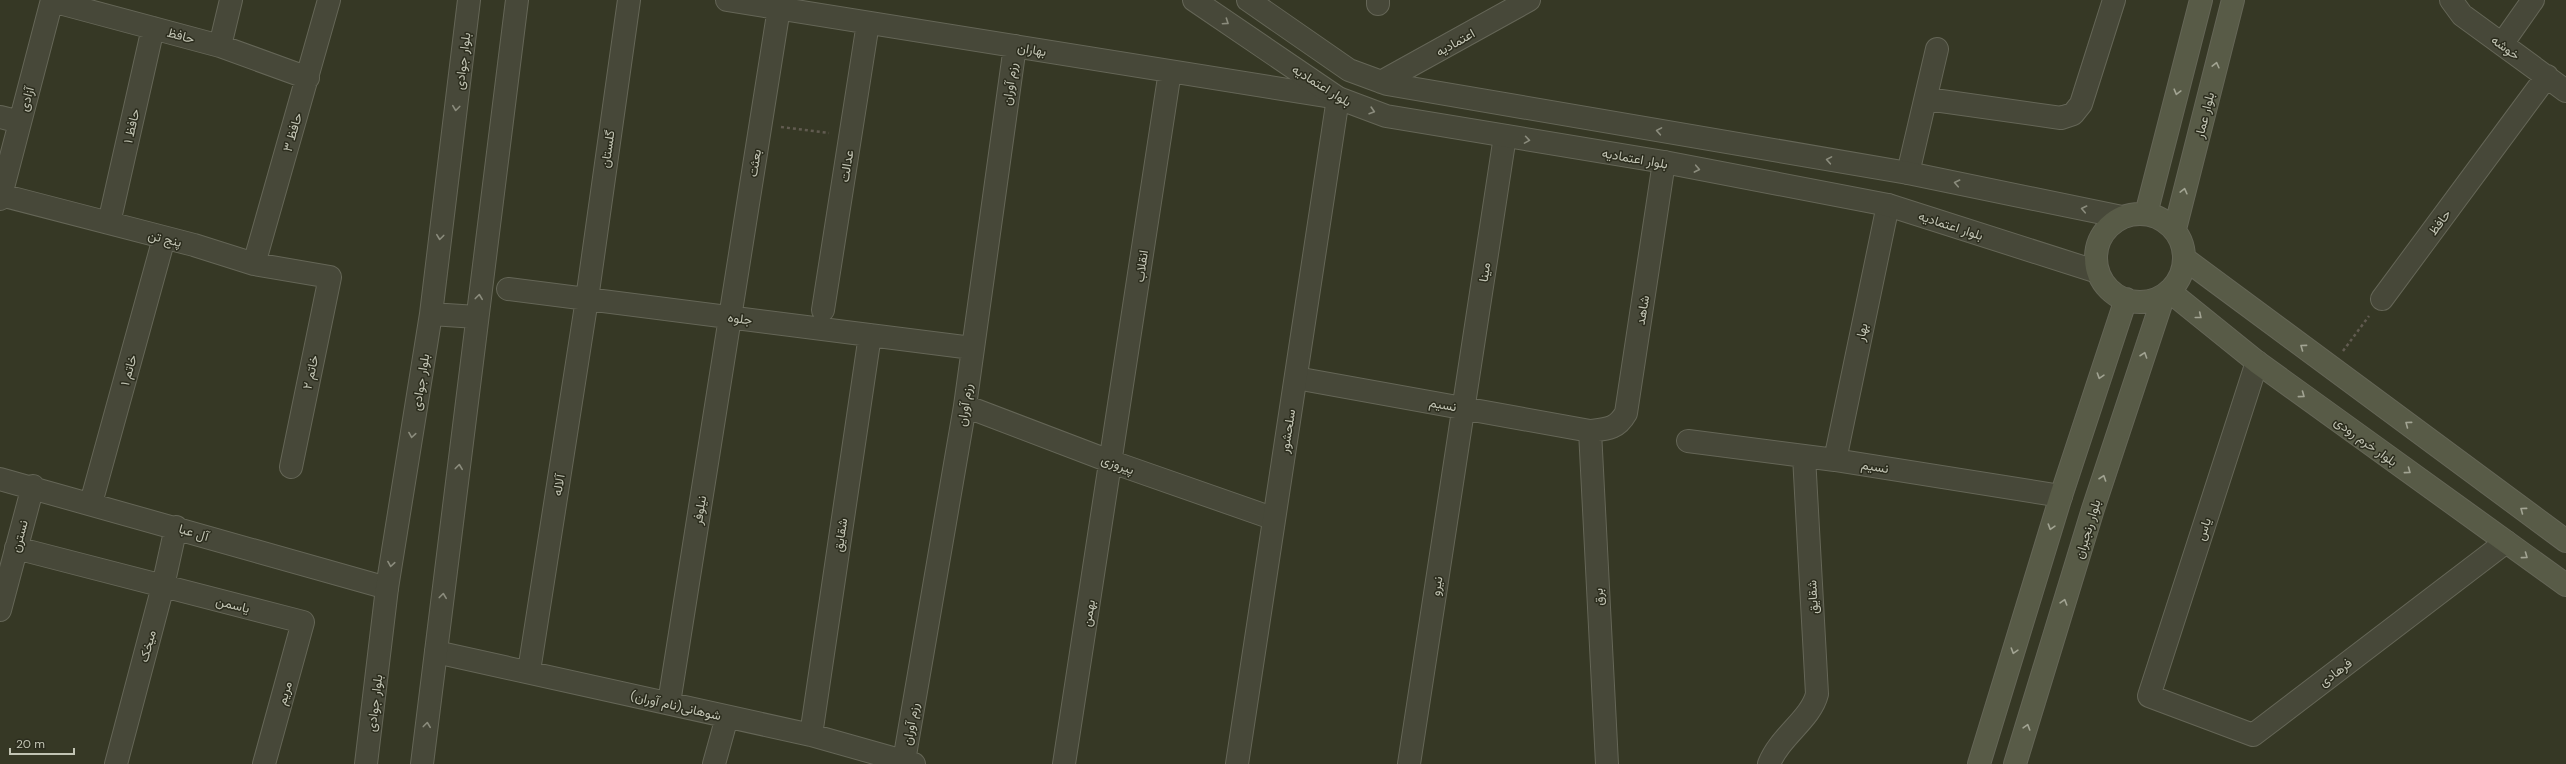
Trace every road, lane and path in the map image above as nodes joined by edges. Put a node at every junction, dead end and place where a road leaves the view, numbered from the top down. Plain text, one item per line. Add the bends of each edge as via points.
1 (230, 0) edge
2 (329, 0) edge
3 (470, 0) edge
4 (516, 0) edge
5 (629, 0) edge
6 (726, 0) edge
7 (1194, 0) edge
8 (1248, 0) edge
9 (1529, 0) edge
10 (2114, 0) edge
11 (2201, 0) edge
12 (2233, 0) edge
13 (2451, 0) edge
14 (2533, 0) edge
15 (52, 1) edge
16 (753, 2) edge
17 (779, 8) junction
18 (868, 23) junction
19 (153, 28) junction
20 (2502, 44) junction
21 (220, 46) junction
22 (1014, 46) junction
23 (1937, 49) dead end
24 (1170, 71) junction
25 (2547, 76) junction
26 (308, 78) junction
27 (1381, 82) junction
28 (2566, 91) edge
29 (1338, 98) junction
30 (1927, 99) junction
31 (10, 120) edge
32 (760, 124) junction
33 (850, 136) junction
34 (1505, 136) junction
35 (1664, 162) junction
36 (1908, 173) junction
37 (0, 197) edge
38 (1888, 205) junction
39 (2146, 214) junction
40 (2122, 217) junction
41 (109, 223) junction
42 (2174, 229) junction
43 (164, 238) junction
44 (2185, 259) junction
45 (254, 264) junction
46 (2098, 272) junction
47 (330, 277) joint
48 (508, 288) dead end
49 (2167, 293) junction
50 (587, 299) junction
51 (2126, 299) junction
52 (2382, 299) joint
53 (824, 310) dead end
54 (431, 314) junction
55 (730, 317) junction
56 (477, 318) junction
57 (870, 335) junction
58 (972, 348) junction
59 (2258, 362) junction
60 (2331, 368) junction
61 (1296, 378) junction
62 (965, 406) junction
63 (1463, 408) junction
64 (1590, 431) junction
65 (1688, 441) dead end
66 (1804, 456) junction
67 (1835, 460) junction
68 (1112, 462) junction
69 (291, 467) dead end
70 (0, 479) edge
71 (33, 486) junction
72 (2060, 496) junction
73 (91, 503) junction
74 (1272, 518) junction
75 (176, 527) junction
76 (2566, 541) edge
77 (2506, 542) junction
78 (16, 548) junction
79 (163, 586) junction
80 (2566, 586) edge
81 (387, 588) junction
82 (0, 610) edge
83 (303, 622) joint
84 (436, 652) junction
85 (529, 671) junction
86 (2149, 696) joint
87 (669, 703) junction
88 (727, 717) junction
89 (811, 735) junction
90 (897, 762) edge
91 (116, 764) edge
92 (264, 764) edge
93 (366, 764) edge
94 (422, 764) edge
95 (714, 764) edge
96 (1064, 764) edge
97 (1237, 764) edge
98 (1409, 764) edge
99 (1607, 764) edge
100 (1770, 764) edge
101 (1979, 764) edge
102 (2015, 764) edge

1 - 21 street
2 - 26 street, حافظ ۳
3 -> 54 street, بلوار جوادی
56 -> 4 street
5 - 50 street, گلستان
6 - 16 street, بهاران
7 -> 29 street, بلوار اعتمادیه
8 - 27 street via 1350,70
9 - 27 street, اعتمادیه
10 - 30 street via 2081,104 2073,114 2061,118
11 -> 39 main road
42 -> 12 main road, بلوار عمار
13 - 20 street, خوشه via 2462,15
14 - 20 street
15 - 19 street, حافظ
15 - 31 street, آزادی
16 - 17 street, بهاران
17 - 18 street, بهاران
17 - 32 street, بعثت
18 - 22 street, بهاران
18 - 33 street, عدالت
19 - 21 street, حافظ
19 - 41 street, حافظ ۱
20 - 25 street, خوشه
21 - 26 street, حافظ
22 - 24 street, بهاران
22 - 58 street, رزم آوران
23 - 30 street
24 - 29 street, بهاران
24 - 68 street, انقلاب
25 - 28 street, خوشه
25 - 52 street, حافظ
26 - 45 street, حافظ ۳
36 -> 27 street
29 -> 34 street, بلوار اعتمادیه via 1386,116
29 - 61 street, سلحشور
30 - 36 street
31 - 37 street, آزادی
32 - 33 path
32 - 55 street, بعثت
33 - 53 street, عدالت
34 -> 35 street, بلوار اعتمادیه
34 - 63 street, مینا
35 -> 38 street, بلوار اعتمادیه
35 - 64 street, شاهد via 1626,413 1620,423 1612,429
40 -> 36 street
37 - 41 street, پنج تن
38 - 46 street, بلوار اعتمادیه
38 - 67 street, بهار
39 - 40 main road
39 - 42 main road via 2161,218
40 - 46 main road via 2110,226 2101,238 2096,258
41 - 43 street, پنج تن
42 - 44 main road via 2181,240
43 - 45 street, پنج تن
43 - 73 street, خاتم ۱
44 - 49 main road via 2180,277
60 -> 44 main road
45 - 47 street, پنج تن
46 - 51 main road via 2109,289
47 - 69 street, خاتم ۲
48 - 50 street, جلوه
49 - 51 main road via 2145,302
49 -> 59 main road, بلوار خرم رودی
102 -> 49 main road, بلوار رنجبران via 2093,509
50 - 55 street, جلوه
50 - 85 street, آلاله
51 -> 72 main road
52 - 60 path
54 - 56 street
54 -> 81 street, بلوار جوادی
55 - 57 street, جلوه
55 - 87 street, نیلوفر
84 -> 56 street
57 - 58 street, جلوه
57 - 89 street, شقایق
58 - 62 street, رزم آوران
59 -> 77 main road, بلوار خرم رودی
59 - 86 street, یاس
76 -> 60 main road
61 - 63 street, نسیم
61 - 74 street, سلحشور
62 - 68 street, پیروزی
62 - 90 street, رزم آوران
63 - 64 street, نسیم
63 - 98 street, نیرو
64 - 99 street, برق
65 - 66 street, نسیم
66 - 67 street, نسیم
66 - 100 street, شقایق via 1817,694 1810,709 1777,747
67 - 72 street, نسیم
68 - 74 street, پیروزی
68 - 96 street, بهمن
70 - 71 street, آل عبا
71 - 73 street, آل عبا
71 - 78 street, نسترن
72 -> 101 main road
73 - 75 street, آل عبا
74 - 97 street, سلحشور
75 - 79 street, میخک
75 - 81 street, آل عبا
77 -> 80 main road, بلوار خرم رودی
77 - 86 street, فرهادی via 2253,735
78 - 79 street, یاسمن
78 - 82 street, نسترن
79 - 83 street, یاسمن
79 - 91 street, میخک
81 - 93 street, بلوار جوادی
83 - 92 street, مریم
84 - 85 street, شوهانی(نام آوران)
94 -> 84 street
85 - 87 street, شوهانی(نام آوران)
87 - 88 street, شوهانی(نام آوران)
88 - 89 street, شوهانی(نام آوران)
88 - 95 street
89 - 90 street, شوهانی(نام آوران)

